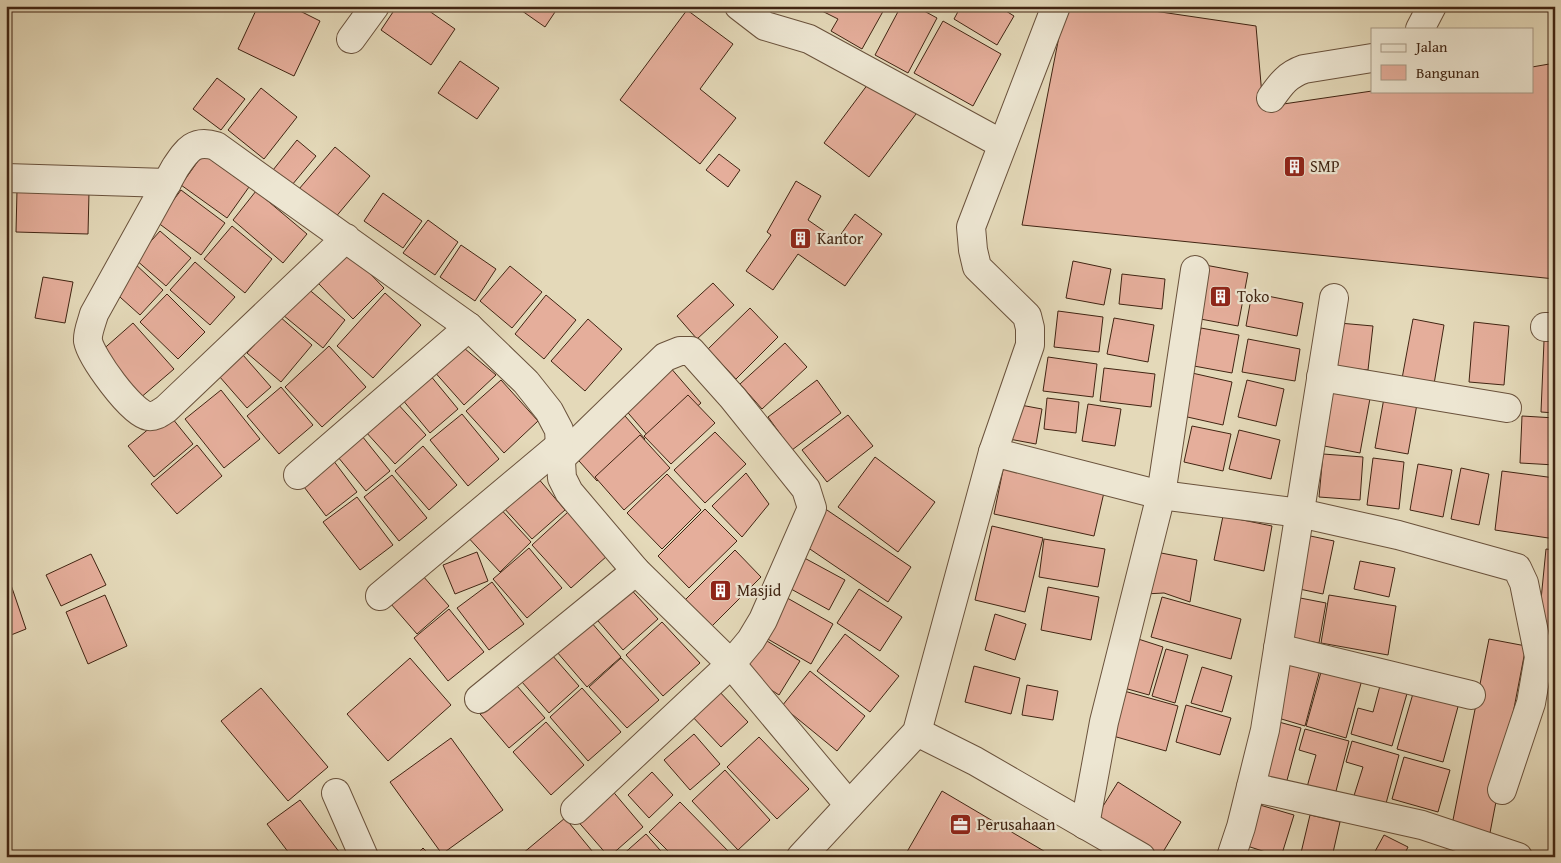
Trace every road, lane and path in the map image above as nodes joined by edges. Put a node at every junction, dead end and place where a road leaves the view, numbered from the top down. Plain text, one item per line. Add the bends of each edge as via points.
1 (375, 6) edge
2 (739, 6) edge
3 (1056, 6) edge
4 (1432, 6) edge
5 (770, 16) edge
6 (1421, 28) edge
7 (351, 39) dead end
8 (1371, 58) edge
9 (1271, 98) dead end
10 (1002, 144) junction
11 (6, 178) edge
12 (167, 183) junction
13 (346, 238) junction
14 (1195, 270) dead end
15 (1334, 298) dead end
16 (469, 326) junction
17 (1321, 377) junction
18 (1507, 408) dead end
19 (559, 452) junction
20 (992, 452) junction
21 (298, 475) dead end
22 (1161, 495) junction
23 (1300, 513) junction
24 (636, 570) junction
25 (380, 596) dead end
26 (1278, 648) junction
27 (731, 664) junction
28 (1471, 695) dead end
29 (479, 699) dead end
30 (917, 732) junction
31 (1251, 787) junction
32 (1502, 790) dead end
33 (336, 793) dead end
34 (850, 805) junction
35 (575, 810) dead end
36 (1085, 824) junction
37 (364, 857) edge
38 (801, 857) edge
39 (1141, 857) edge
40 (1231, 857) edge
41 (1518, 857) edge

1 - 7 street
2 - 5 street
3 - 10 street
4 - 6 street
5 - 10 street
8 - 9 street via 1293,73 1283,80
10 - 20 street via 971,228 973,250 977,267 1027,316 1030,345
11 - 12 street
12 - 13 street via 184,154 204,142 216,146
12 - 13 street via 94,314 88,338 97,361 129,402 148,416 166,409
13 - 16 street
14 - 22 street
15 - 17 street
16 - 19 street via 526,382 549,411 559,430
16 - 21 street
17 - 18 street
17 - 23 street
19 - 24 street via 562,478 569,492
19 - 25 street
19 - 27 street via 665,357 680,351 691,351 728,392 806,490 812,508 763,620
20 - 22 street
20 - 30 street
22 - 23 street
22 - 36 street via 1104,722
23 - 26 street
23 - 32 street via 1517,568 1524,583 1539,657 1531,703
24 - 27 street
24 - 29 street
26 - 28 street
26 - 31 street via 1265,730
27 - 34 street
27 - 35 street
30 - 34 street
30 - 36 street
31 - 40 street
31 - 41 street via 1422,825
33 - 37 street
34 - 38 street
36 - 39 street

